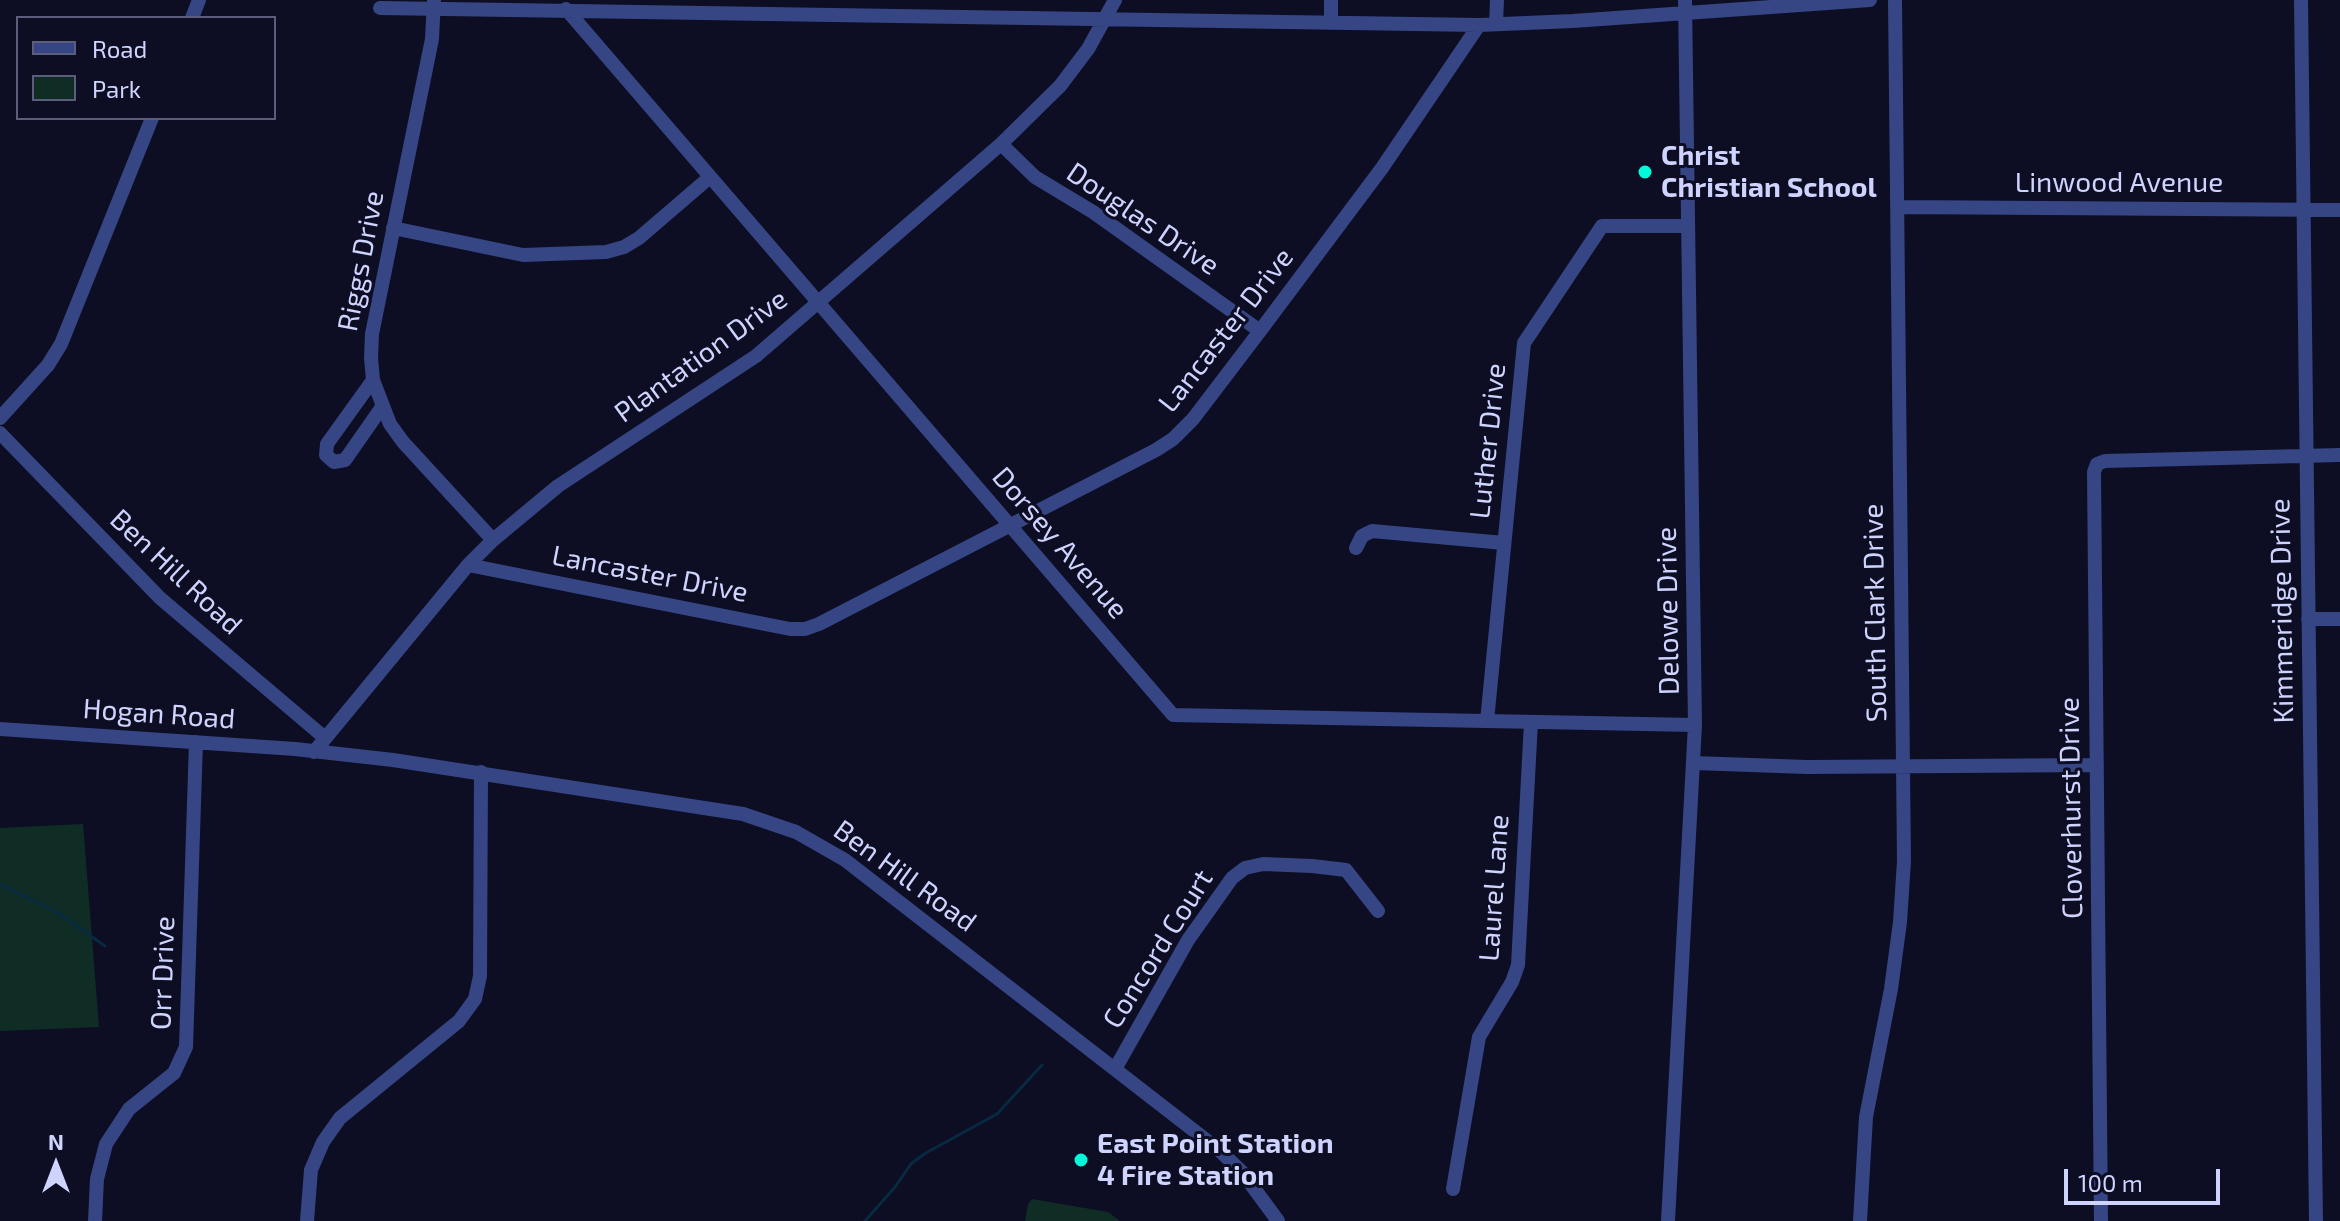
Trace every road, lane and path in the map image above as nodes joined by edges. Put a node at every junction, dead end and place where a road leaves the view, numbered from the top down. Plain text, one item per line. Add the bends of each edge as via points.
1 (1115, 0) edge
2 (1331, 0) edge
3 (1497, 0) edge
4 (1870, 0) edge
5 (1895, 0) edge
6 (2301, 0) edge
7 (434, 4) edge
8 (798, 6) edge
9 (1684, 6) edge
10 (380, 8) dead end
11 (566, 9) junction
12 (1106, 19) junction
13 (1331, 23) junction
14 (1496, 24) junction
15 (1479, 25) junction
16 (151, 120) edge
17 (1001, 144) junction
18 (710, 177) junction
19 (1897, 207) junction
20 (2303, 210) junction
21 (2340, 210) edge
22 (1687, 226) junction
23 (393, 228) junction
24 (818, 303) junction
25 (1260, 331) junction
26 (373, 380) junction
27 (382, 407) junction
28 (0, 418) edge
29 (0, 433) edge
30 (2340, 455) edge
31 (2306, 456) junction
32 (1010, 526) junction
33 (493, 540) junction
34 (1504, 543) junction
35 (1356, 548) dead end
36 (468, 565) junction
37 (2308, 619) junction
38 (2340, 619) edge
39 (1487, 721) junction
40 (1531, 722) junction
41 (1695, 725) junction
42 (0, 729) edge
43 (325, 738) junction
44 (196, 742) junction
45 (314, 752) junction
46 (1694, 763) junction
47 (2097, 765) junction
48 (1903, 767) junction
49 (481, 772) junction
50 (1378, 911) dead end
51 (1115, 1069) junction
52 (1453, 1189) dead end
53 (95, 1221) edge
54 (307, 1221) edge
55 (1278, 1221) edge
56 (1668, 1221) edge
57 (1860, 1221) edge
58 (2101, 1221) edge
59 (2316, 1221) edge

1 - 12 street, Plantation Drive
2 - 13 street
3 - 14 street
4 - 9 street
5 - 19 street, South Clark Drive
6 - 20 street, Kimmeridge Drive
7 - 10 street
7 - 11 street
7 - 23 street, Riggs Drive via 432,39
8 - 11 street
8 - 12 street
9 - 14 street
9 - 22 street, Delowe Drive
11 - 18 street, Dorsey Avenue
12 - 13 street
12 - 17 street, Plantation Drive via 1060,86
13 - 15 street
14 - 15 street
15 - 25 street, Lancaster Drive via 1382,168
16 - 28 street via 61,344
17 - 24 street, Plantation Drive
17 - 25 street, Douglas Drive via 1035,177
18 - 23 street via 639,238 606,252 523,255
18 - 24 street, Dorsey Avenue
19 - 20 street, Linwood Avenue
19 - 48 street, South Clark Drive
20 - 21 street, Linwood Avenue
20 - 31 street, Kimmeridge Drive
22 - 34 street, Luther Drive via 1602,226 1524,343
22 - 41 street, Delowe Drive
23 - 26 street, Riggs Drive via 372,334
24 - 32 street, Dorsey Avenue
24 - 33 street, Plantation Drive via 756,356 558,486
25 - 32 street, Lancaster Drive via 1173,439
26 - 27 street, Riggs Drive
26 - 27 street via 327,444 326,455 334,462 345,460
27 - 33 street, Riggs Drive via 403,442
29 - 43 street, Ben Hill Road via 160,598
30 - 31 street, Cloverhurst Drive
31 - 37 street, Kimmeridge Drive
31 - 47 street, Cloverhurst Drive via 2097,464
32 - 36 street, Lancaster Drive via 805,629
32 - 39 street, Dorsey Avenue via 1173,715
33 - 36 street, Plantation Drive
34 - 35 street via 1372,531
34 - 39 street, Luther Drive
36 - 43 street, Plantation Drive
37 - 38 street
37 - 59 street, Kimmeridge Drive
39 - 40 street, Dorsey Avenue
40 - 41 street, Dorsey Avenue
40 - 52 street, Laurel Lane via 1518,965 1479,1037
41 - 46 street, Delowe Drive
42 - 44 street, Hogan Road
43 - 45 street, Plantation Drive
44 - 45 street, Hogan Road
44 - 53 street, Orr Drive via 186,1047 174,1073 129,1109 106,1144
45 - 49 street, Ben Hill Road
46 - 48 street
46 - 56 street, Delowe Drive
47 - 48 street
47 - 58 street, Cloverhurst Drive
48 - 57 street, South Clark Drive via 1900,922 1866,1117
49 - 51 street, Ben Hill Road via 743,814 796,832 845,860
49 - 54 street via 480,976 475,999 459,1021 340,1118 311,1170
50 - 51 street, Concord Court via 1346,870 1245,868 1188,940
51 - 55 street, Ben Hill Road via 1219,1150

